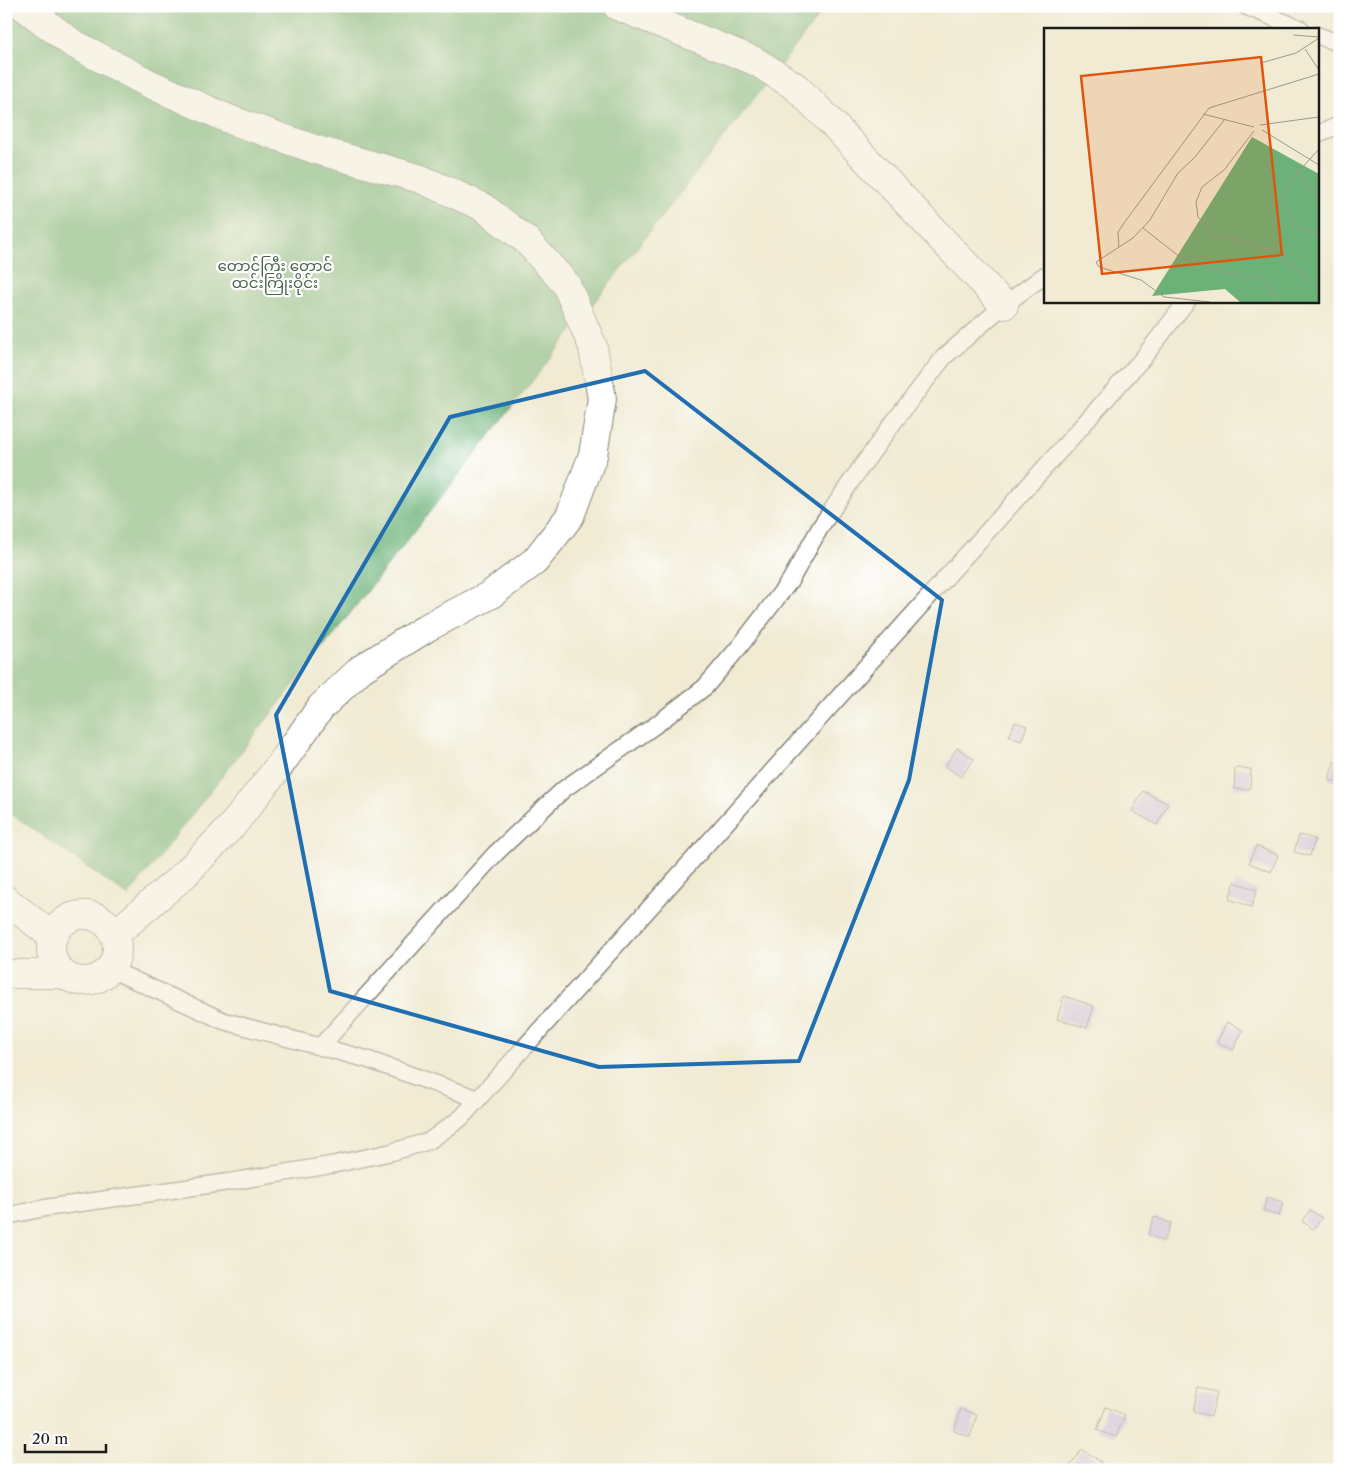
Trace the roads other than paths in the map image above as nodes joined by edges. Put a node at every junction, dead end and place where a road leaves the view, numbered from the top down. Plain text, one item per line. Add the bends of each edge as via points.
1 (23, 6) edge
2 (617, 6) edge
3 (1245, 6) edge
4 (1299, 28) edge
5 (1318, 35) edge
6 (1340, 44) edge
7 (1340, 125) edge
8 (1318, 134) edge
9 (1044, 276) edge
10 (1186, 302) edge
11 (1004, 305) junction
12 (6, 900) edge
13 (114, 935) junction
14 (52, 936) junction
15 (110, 969) junction
16 (6, 974) edge
17 (63, 974) junction
18 (320, 1046) junction
19 (478, 1099) junction
20 (6, 1216) edge

1 - 13 street via 72,43 148,83 231,120 317,150 421,178 483,207 526,240 566,284 593,347 602,399 594,455 570,516 535,561 490,595 428,627 362,669 321,707 232,826 184,875
2 - 11 street via 755,61 796,87
3 - 4 lane
5 - 6 lane
7 - 8 lane
9 - 11 lane
10 - 19 lane via 1143,358
11 - 18 lane via 944,358 893,423 821,526 790,581 705,687 658,724 564,788 496,853
12 - 14 street
13 - 14 street via 105,922 86,914 65,920
13 - 15 street via 117,950
14 - 17 street via 51,957
15 - 17 street via 102,976 87,981
15 - 18 lane via 224,1022
16 - 17 street
18 - 19 lane
19 - 20 lane via 461,1118 429,1142 392,1152 229,1182

